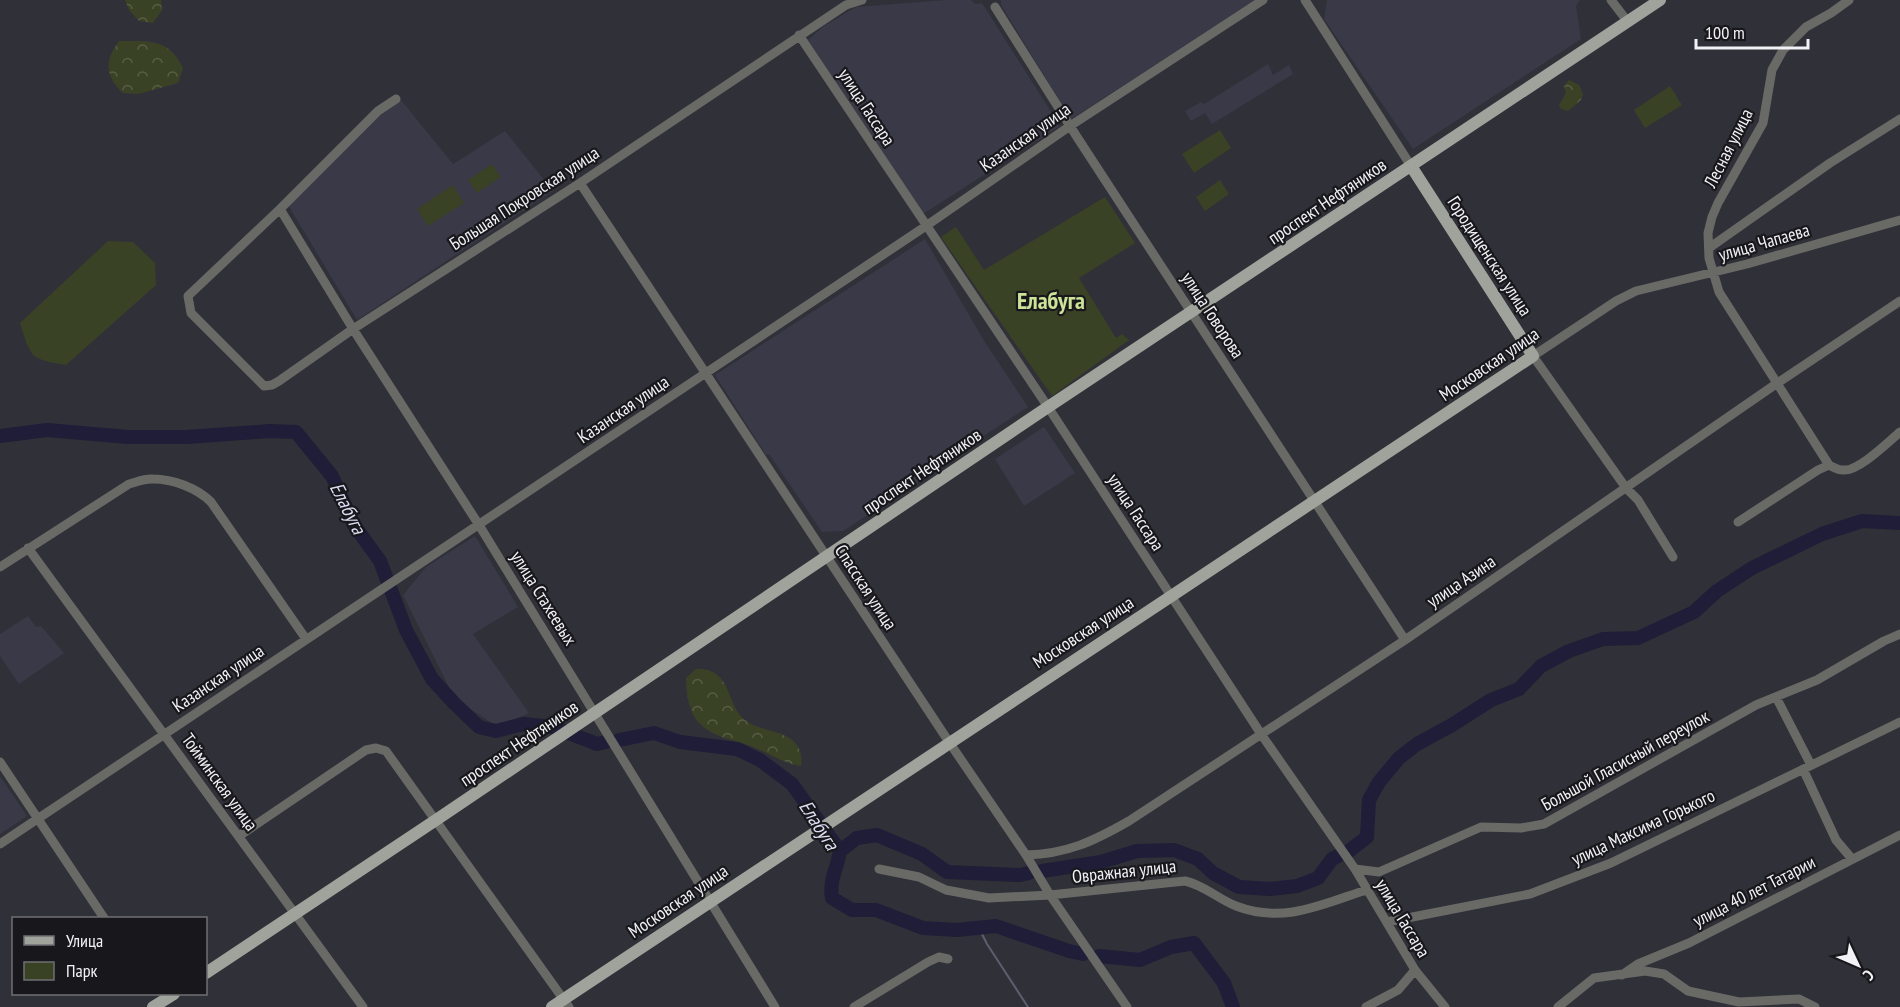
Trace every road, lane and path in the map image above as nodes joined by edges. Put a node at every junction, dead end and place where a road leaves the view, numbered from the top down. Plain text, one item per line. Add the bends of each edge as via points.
1 (862, 0) edge
2 (1263, 0) edge
3 (1305, 0) edge
4 (1611, 0) edge
5 (1660, 0) edge
6 (1850, 0) edge
7 (995, 7) dead end
8 (1628, 22) junction
9 (799, 35) junction
10 (396, 99) dead end
11 (1900, 119) edge
12 (1070, 126) junction
13 (1411, 166) junction
14 (580, 183) junction
15 (280, 209) junction
16 (1900, 220) edge
17 (926, 226) junction
18 (1709, 248) junction
19 (1712, 274) junction
20 (1636, 291) joint
21 (1900, 301) edge
22 (1192, 313) junction
23 (353, 329) junction
24 (1533, 356) junction
25 (704, 374) junction
26 (1776, 384) junction
27 (1048, 407) junction
28 (1900, 432) edge
29 (1829, 465) junction
30 (1626, 488) junction
31 (1315, 501) junction
32 (1738, 522) dead end
33 (479, 525) junction
34 (28, 548) junction
35 (1673, 556) dead end
36 (827, 558) junction
37 (0, 567) edge
38 (1172, 596) junction
39 (1900, 634) edge
40 (306, 639) junction
41 (1405, 640) junction
42 (1776, 697) junction
43 (596, 713) junction
44 (1900, 722) edge
45 (165, 734) junction
46 (1261, 734) junction
47 (949, 742) junction
48 (0, 762) edge
49 (1807, 767) junction
50 (37, 819) junction
51 (436, 820) junction
52 (1900, 835) edge
53 (239, 836) junction
54 (0, 844) edge
55 (1026, 855) junction
56 (1852, 859) junction
57 (879, 869) dead end
58 (1355, 869) junction
59 (1366, 890) junction
60 (1050, 896) junction
61 (711, 902) junction
62 (295, 914) junction
63 (103, 917) edge
64 (1387, 922) junction
65 (948, 959) dead end
66 (1415, 970) junction
67 (207, 971) edge
68 (1622, 975) junction
69 (566, 1003) edge
70 (363, 1007) edge
71 (552, 1007) edge
72 (775, 1007) edge
73 (854, 1007) edge
74 (1127, 1007) edge
75 (1366, 1007) edge
76 (1445, 1007) edge
77 (1558, 1007) edge
78 (1815, 1007) edge

1 - 9 street, Большая Покровская улица via 846,5
2 - 12 street, Казанская улица
3 - 13 street, Городищенская улица
4 - 8 street
5 - 8 main road, проспект Нефтяников
6 - 18 street, Лесная улица via 1806,27 1783,50 1772,70 1763,123 1712,217
7 - 12 street, улица Говорова
8 - 13 main road, проспект Нефтяников
9 - 14 street, Большая Покровская улица
9 - 17 street, улица Гассара
10 - 15 street via 378,111
11 - 18 street
12 - 17 street, Казанская улица
12 - 22 street, улица Говорова
13 - 22 main road, проспект Нефтяников
13 - 24 main road, Городищенская улица
14 - 23 street, Большая Покровская улица
14 - 25 street, Спасская улица
15 - 23 street, улица Стахеевых
15 - 23 street, Большая Покровская улица via 188,296 191,313 267,386
16 - 19 street, улица Чапаева
17 - 25 street, Казанская улица
17 - 27 street, улица Гассара
18 - 19 street, Лесная улица
19 - 20 street, улица Чапаева
19 - 26 street, Лесная улица via 1719,292
20 - 24 street, Московская улица
21 - 26 street, улица Азина
22 - 27 main road, проспект Нефтяников
22 - 31 street, улица Говорова
23 - 33 street, улица Стахеевых
24 - 30 street, Городищенская улица
24 - 31 main road, Московская улица
25 - 33 street, Казанская улица
25 - 36 street, Спасская улица
26 - 29 street, Лесная улица
26 - 30 street, улица Азина
27 - 36 main road, проспект Нефтяников
27 - 38 street, улица Гассара
28 - 29 street via 1851,469
29 - 32 street
30 - 35 street, Городищенская улица via 1638,500
30 - 41 street, улица Азина
31 - 38 main road, Московская улица
31 - 41 street, улица Говорова
33 - 40 street, Казанская улица
33 - 43 street, улица Стахеевых
34 - 37 street
34 - 40 street via 134,483 151,478 180,484 211,502
34 - 45 street, Тойминская улица
36 - 43 main road, проспект Нефтяников
36 - 47 street, Спасская улица
38 - 46 street, улица Гассара
38 - 47 main road, Московская улица
39 - 42 street, Большой Гласисный переулок via 1817,680
40 - 45 street, Казанская улица
41 - 46 street, улица Азина
42 - 49 street
42 - 58 street, Большой Гласисный переулок via 1544,824 1482,827 1379,872
43 - 51 main road, проспект Нефтяников
43 - 61 street, улица Стахеевых
44 - 49 street, улица Максима Горького
45 - 50 street, Казанская улица
45 - 53 street, Тойминская улица
46 - 55 street, улица Азина via 1097,840 1047,854
46 - 58 street, улица Гассара
47 - 55 street, Спасская улица
47 - 61 main road, Московская улица
48 - 50 street
49 - 56 street via 1836,840
49 - 64 street, улица Максима Горького via 1611,863 1530,894
50 - 54 street, Казанская улица
50 - 63 street
51 - 53 street via 390,755 381,749 366,750
51 - 62 main road, проспект Нефтяников
51 - 69 street
52 - 56 street, улица 40 лет Татарии
53 - 62 street, Тойминская улица
55 - 60 street, Спасская улица
56 - 68 street, улица 40 лет Татарии
57 - 60 street, Овражная улица via 919,877 946,890 989,898
58 - 59 street, улица Гассара
59 - 60 street, Овражная улица via 1308,909 1274,915 1228,903 1185,881
59 - 64 street, улица Гассара
60 - 74 street, Спасская улица
61 - 69 main road, Московская улица
61 - 72 street, улица Стахеевых
62 - 67 main road, проспект Нефтяников
62 - 70 street, Тойминская улица
64 - 66 street, улица Гассара
65 - 73 street via 939,957 928,962
66 - 75 street via 1398,990
66 - 76 street, улица Гассара
68 - 77 street via 1594,978
68 - 78 street via 1646,971 1664,974 1688,992 1739,1002 1799,999
69 - 71 main road, Московская улица

